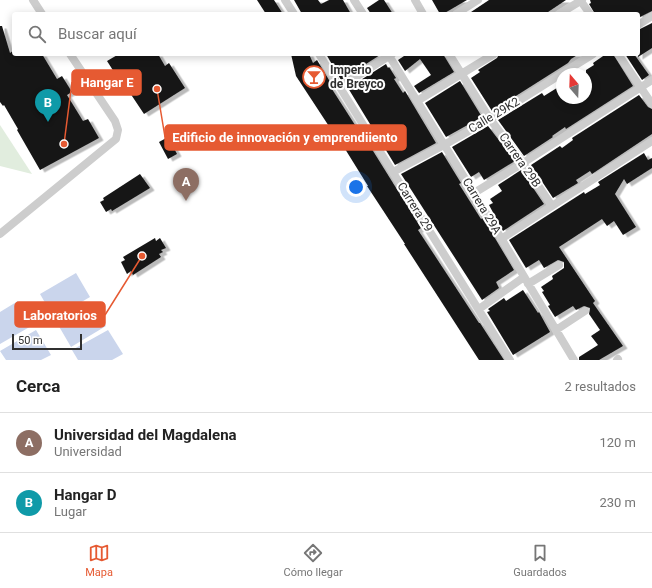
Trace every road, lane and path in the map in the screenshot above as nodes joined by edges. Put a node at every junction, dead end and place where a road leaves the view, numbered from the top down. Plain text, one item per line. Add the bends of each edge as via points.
1 (33, 0) edge
2 (285, 0) edge
3 (354, 0) edge
4 (414, 0) edge
5 (478, 0) edge
6 (581, 0) edge
7 (41, 12) edge
8 (293, 12) edge
9 (362, 12) edge
10 (422, 12) edge
11 (459, 12) edge
12 (562, 12) edge
13 (589, 12) edge
14 (652, 16) edge
15 (640, 24) edge
16 (71, 56) edge
17 (320, 56) edge
18 (388, 56) edge
19 (391, 56) edge
20 (450, 56) edge
21 (491, 56) edge
22 (590, 56) edge
23 (619, 56) edge
24 (462, 73) junction
25 (652, 80) edge
26 (340, 87) junction
27 (641, 87) junction
28 (417, 101) junction
29 (652, 104) edge
30 (490, 119) junction
31 (652, 141) edge
32 (444, 145) junction
33 (523, 163) junction
34 (393, 172) junction
35 (474, 193) junction
36 (552, 206) junction
37 (0, 234) edge
38 (501, 239) junction
39 (558, 265) dead end
40 (526, 281) junction
41 (479, 308) junction
42 (585, 311) dead end
43 (556, 330) junction
44 (510, 360) edge
45 (574, 360) edge

1 - 7 street
2 - 8 street
3 - 9 street
4 - 10 street
5 - 11 street
6 - 12 street
6 - 13 street
14 - 15 street
16 - 37 street via 115,121 118,130 116,139
17 - 26 street, Carrera 29
18 - 26 street
19 - 28 street, Carrera 29A
20 - 24 street, Carrera 29B
21 - 24 street
22 - 30 street, Calle 29K2
23 - 27 street
24 - 28 street
24 - 30 street, Carrera 29B
25 - 27 street
26 - 34 street, Carrera 29
27 - 29 street
27 - 33 street
28 - 32 street, Carrera 29A
30 - 32 street, Calle 29K2
30 - 33 street, Carrera 29B
31 - 36 street
32 - 34 street, Calle 29K2
32 - 35 street, Carrera 29A
33 - 35 street
33 - 36 street, Carrera 29B
34 - 41 street, Carrera 29
35 - 38 street, Carrera 29A
36 - 38 street
38 - 40 street, Carrera 29A
39 - 40 street
40 - 41 street
40 - 43 street, Carrera 29A
41 - 44 street, Carrera 29
42 - 43 street
43 - 45 street, Carrera 29A

